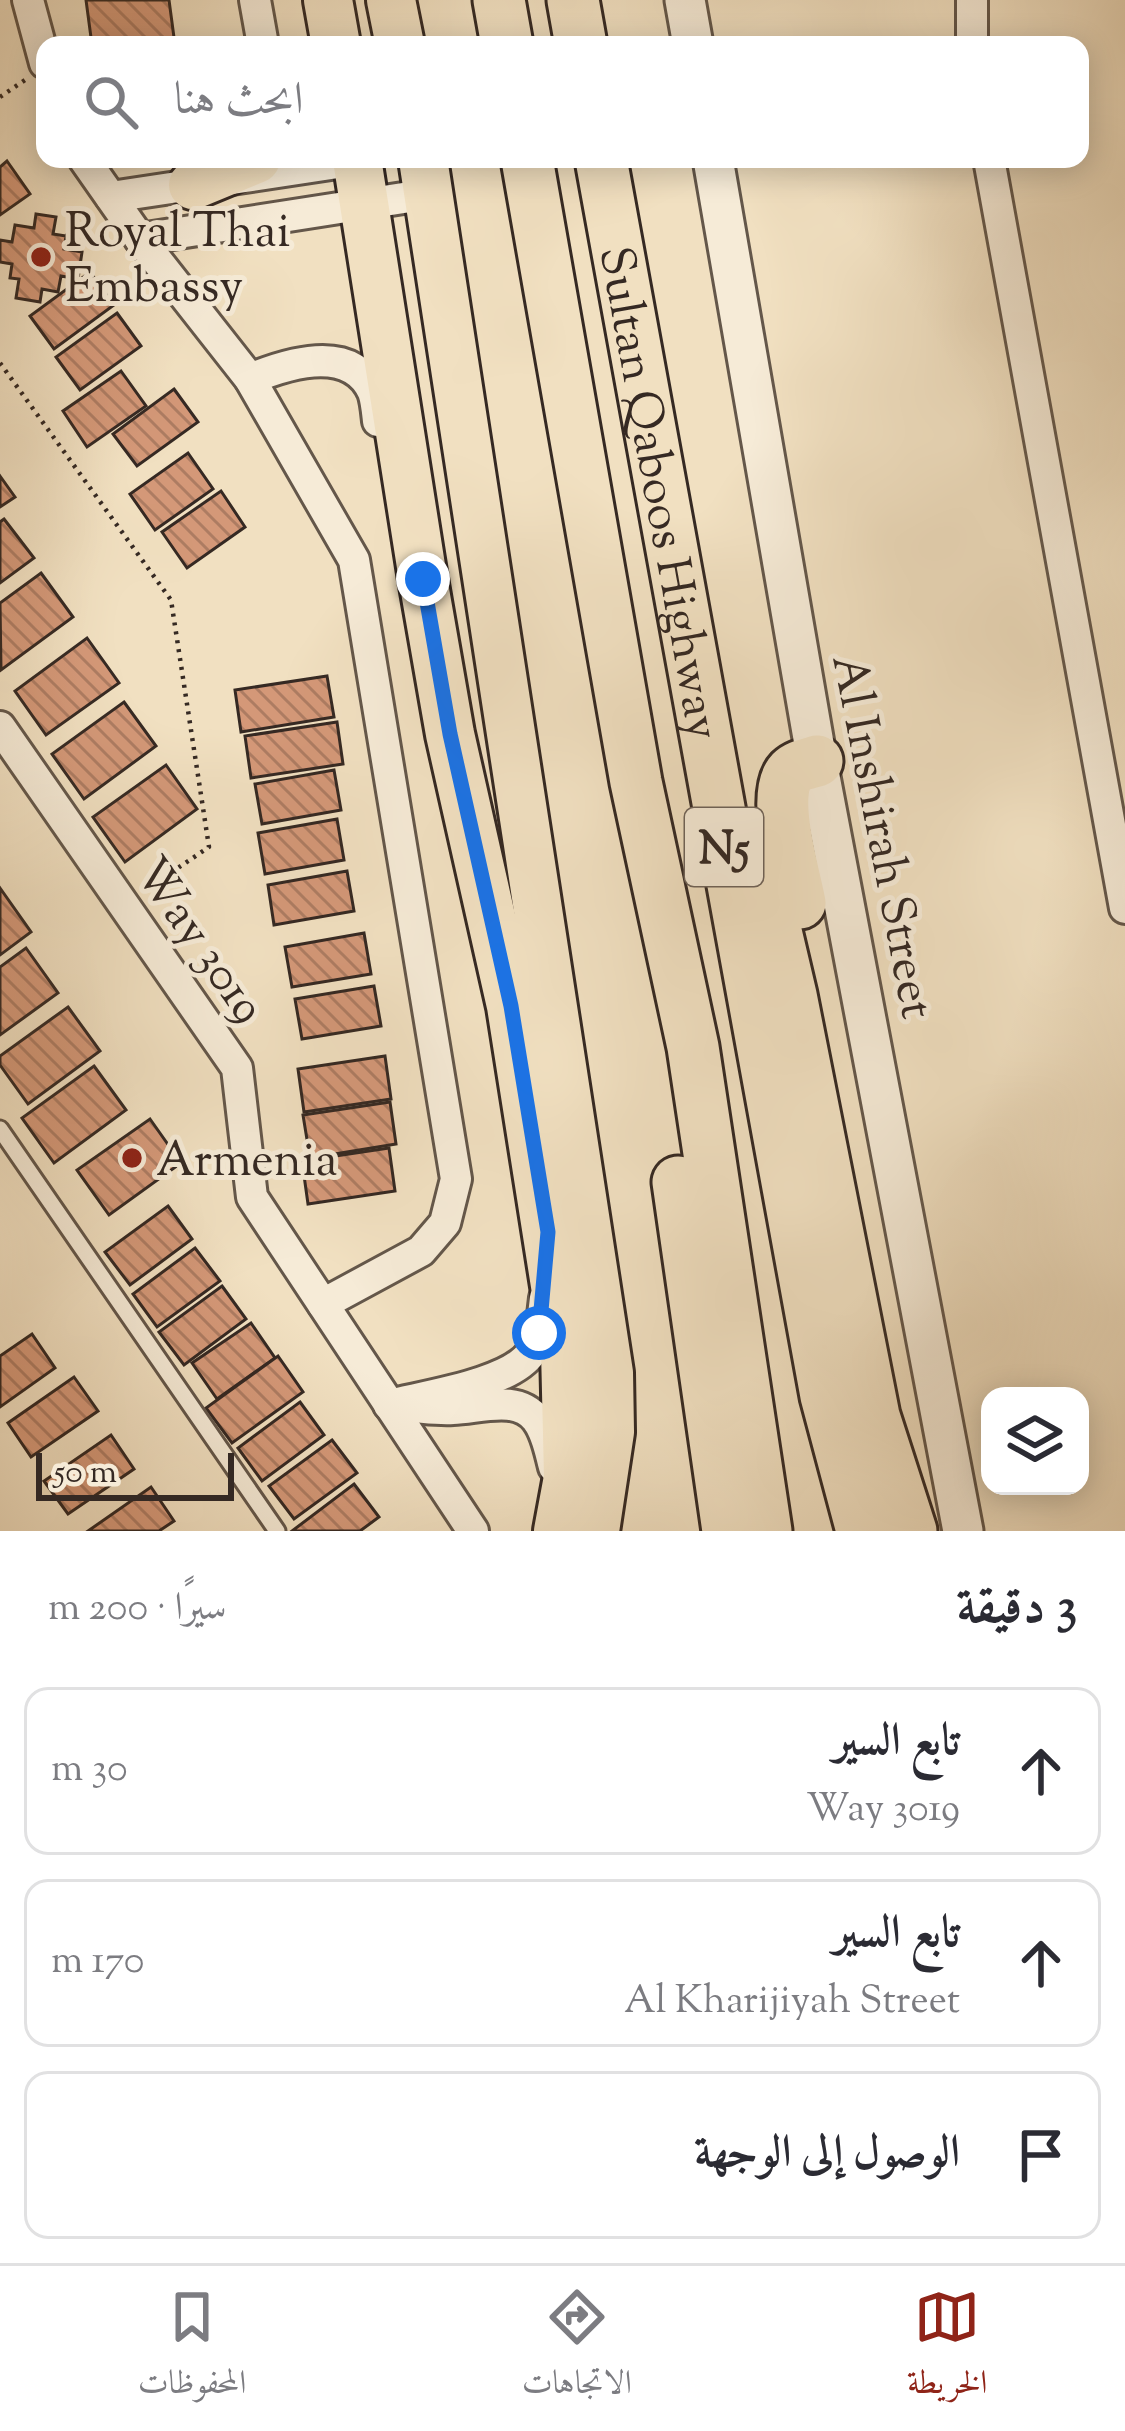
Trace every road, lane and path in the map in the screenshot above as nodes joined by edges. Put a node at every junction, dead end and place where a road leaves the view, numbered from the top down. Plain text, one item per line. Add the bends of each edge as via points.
1 (28, 0) edge
2 (255, 0) edge
3 (313, 0) edge
4 (328, 0) edge
5 (392, 0) edge
6 (500, 0) edge
7 (573, 0) edge
8 (685, 0) edge
9 (972, 0) edge
10 (38, 36) edge
11 (261, 36) edge
12 (314, 36) edge
13 (334, 36) edge
14 (398, 36) edge
15 (506, 36) edge
16 (579, 36) edge
17 (691, 36) edge
18 (972, 36) edge
19 (87, 168) edge
20 (234, 168) edge
21 (529, 168) edge
22 (603, 168) edge
23 (715, 168) edge
24 (991, 168) edge
25 (360, 171) edge
26 (426, 177) edge
27 (193, 185) junction
28 (101, 208) junction
29 (66, 236) dead end
30 (140, 239) junction
31 (0, 362) edge
32 (250, 380) junction
33 (423, 579) junction
34 (684, 626) junction
35 (0, 727) edge
36 (818, 761) junction
37 (636, 782) junction
38 (123, 904) junction
39 (1125, 908) edge
40 (0, 1130) edge
41 (548, 1232) junction
42 (851, 1296) junction
43 (322, 1304) junction
44 (389, 1405) junction
45 (571, 1528) edge
46 (277, 1531) edge
47 (473, 1531) edge
48 (728, 1531) edge
49 (766, 1531) edge
50 (862, 1531) edge
51 (911, 1531) edge
52 (963, 1531) edge

1 - 10 street
2 - 11 street
3 - 12 main road
4 - 13 main road
5 - 14 main road
6 - 15 highway
7 - 16 highway
8 - 17 street
9 - 18 street
19 - 28 street
20 - 27 main road
21 - 37 highway, Sultan Qaboos Highway / N5
22 - 34 highway, Sultan Qaboos Highway / N5
23 - 36 street, Al Inshirah Street
24 - 39 street
25 - 26 street
25 - 27 street
25 - 30 street
25 - 33 main road
26 - 45 main road via 610,1373 610,1432
27 - 28 street
28 - 29 path
28 - 30 street
30 - 32 street
31 - 38 path via 171,600 209,847
32 - 33 street via 321,359 352,369 372,390 393,498
32 - 43 street via 354,560 456,1178 445,1222 421,1251
33 - 41 main road via 511,1006
34 - 42 highway via 751,825
34 - 50 highway, Sultan Qaboos Highway / N5 via 826,1396
35 - 38 street, Way 3019
36 - 42 highway via 788,775 783,814 847,1158
36 - 52 street, Al Inshirah Street
37 - 48 highway via 638,897
37 - 49 highway, Sultan Qaboos Highway / N5 via 693,1047
38 - 43 street, Way 3019 via 237,1068 252,1197
40 - 46 lane
41 - 44 street via 544,1304 530,1354 492,1378
41 - 45 main road via 565,1348
42 - 51 highway via 874,1416
43 - 44 street, Way 3019
44 - 45 street via 523,1408 544,1431
44 - 47 street, Way 3019

